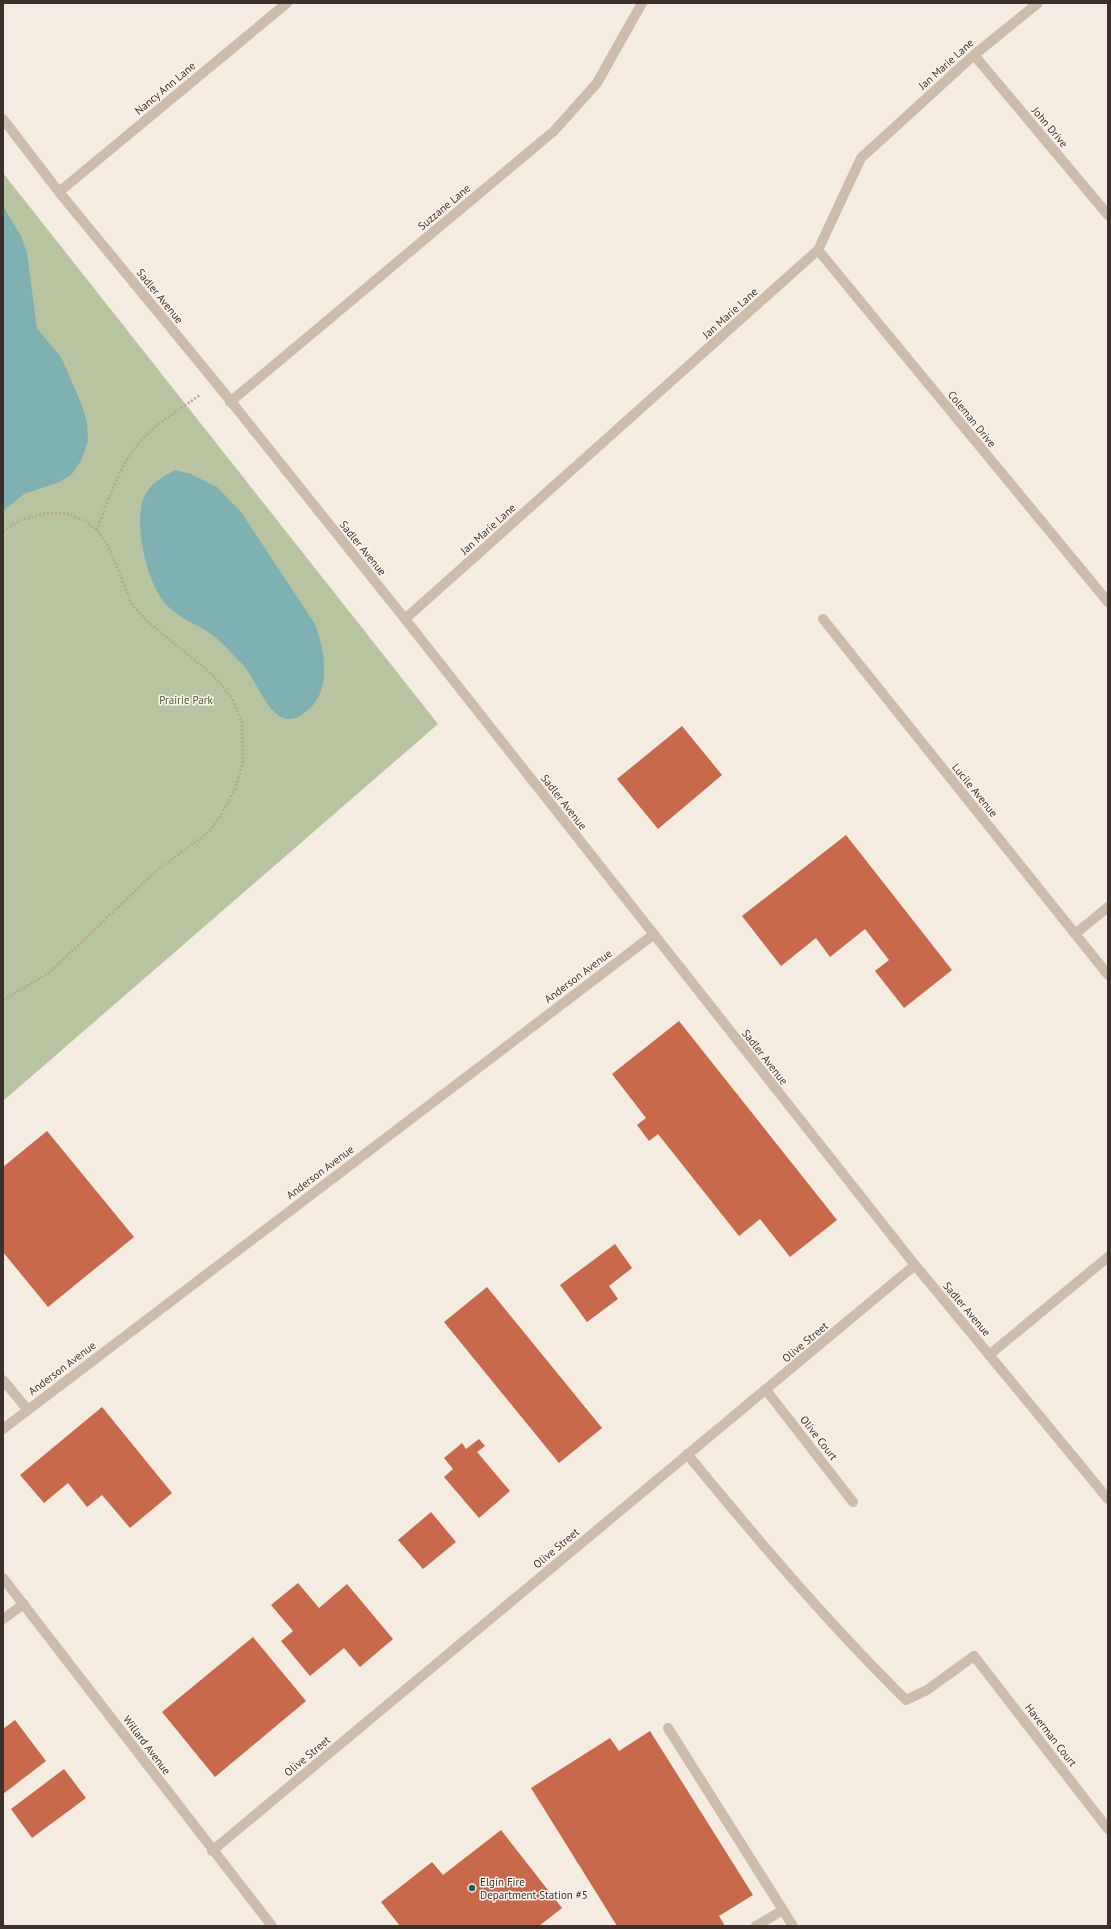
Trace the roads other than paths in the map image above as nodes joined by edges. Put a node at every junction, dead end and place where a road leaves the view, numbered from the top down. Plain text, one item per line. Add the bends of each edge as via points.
1 (287, 3) edge
2 (642, 3) edge
3 (1038, 3) edge
4 (974, 55) junction
5 (3, 119) edge
6 (59, 192) junction
7 (1108, 214) edge
8 (818, 250) junction
9 (230, 402) junction
10 (1108, 602) edge
11 (405, 619) junction
12 (823, 619) dead end
13 (1108, 907) edge
14 (1074, 934) junction
15 (653, 935) junction
16 (1108, 975) edge
17 (1108, 1257) edge
18 (915, 1265) junction
19 (989, 1355) junction
20 (3, 1380) edge
21 (766, 1390) junction
22 (27, 1409) junction
23 (3, 1429) edge
24 (687, 1454) junction
25 (1108, 1499) edge
26 (853, 1502) dead end
27 (3, 1578) edge
28 (24, 1604) junction
29 (3, 1619) edge
30 (668, 1728) dead end
31 (1108, 1830) edge
32 (212, 1850) junction
33 (783, 1910) junction
34 (272, 1926) edge
35 (756, 1926) edge
36 (793, 1926) edge

1 - 6 street, Nancy Ann Lane
2 - 9 street, Suzzane Lane via 597,83 554,131
3 - 4 street, Jan Marie Lane
4 - 7 street, John Drive
4 - 8 street, Jan Marie Lane via 861,158
5 - 6 street, Sadler Avenue
6 - 9 street, Sadler Avenue
8 - 10 street, Coleman Drive
8 - 11 street, Jan Marie Lane
9 - 11 street, Sadler Avenue
11 - 15 street, Sadler Avenue
12 - 14 street, Lucile Avenue
13 - 14 street
14 - 16 street, Lucile Avenue
15 - 18 street, Sadler Avenue
15 - 22 street, Anderson Avenue
17 - 19 street
18 - 19 street, Sadler Avenue
18 - 21 street, Olive Street
19 - 25 street, Sadler Avenue
20 - 22 street
21 - 24 street, Olive Street
21 - 26 street, Olive Court
22 - 23 street, Anderson Avenue
24 - 31 street, Haverman Court via 774,1560 906,1700 928,1690 974,1656
24 - 32 street, Olive Street
27 - 28 street, Willard Avenue
28 - 29 street
28 - 32 street, Willard Avenue
30 - 33 street
32 - 34 street, Willard Avenue
33 - 35 street
33 - 36 street

